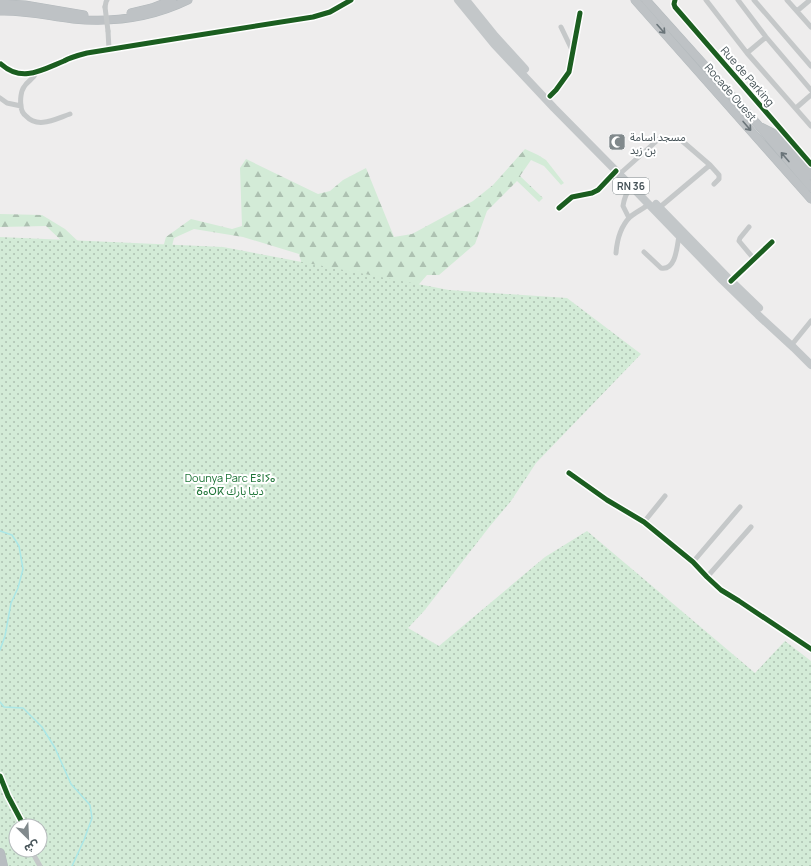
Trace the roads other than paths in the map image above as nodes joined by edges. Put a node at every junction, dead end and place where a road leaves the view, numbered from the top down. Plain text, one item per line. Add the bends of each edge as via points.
1 (108, 0) edge
2 (172, 0) edge
3 (188, 0) edge
4 (350, 0) edge
5 (458, 0) edge
6 (466, 0) edge
7 (635, 0) edge
8 (646, 0) edge
9 (675, 0) edge
10 (706, 0) edge
11 (738, 0) edge
12 (754, 0) edge
13 (787, 0) edge
14 (810, 0) edge
15 (0, 4) edge
16 (0, 11) edge
17 (797, 11) junction
18 (580, 13) dead end
19 (560, 27) dead end
20 (811, 27) edge
21 (766, 37) junction
22 (109, 49) junction
23 (573, 52) junction
24 (747, 53) junction
25 (1, 64) dead end
26 (811, 66) edge
27 (36, 73) junction
28 (811, 90) edge
29 (811, 95) edge
30 (550, 96) junction
31 (0, 98) edge
32 (21, 106) junction
33 (796, 108) junction
34 (70, 114) dead end
35 (759, 126) junction
36 (811, 126) edge
37 (661, 137) dead end
38 (681, 140) dead end
39 (609, 161) junction
40 (811, 164) edge
41 (710, 165) junction
42 (620, 171) junction
43 (811, 176) edge
44 (714, 184) dead end
45 (631, 186) junction
46 (811, 186) edge
47 (811, 199) edge
48 (649, 204) junction
49 (660, 207) junction
50 (559, 208) dead end
51 (629, 218) junction
52 (749, 226) dead end
53 (679, 236) junction
54 (772, 242) dead end
55 (644, 252) dead end
56 (616, 253) dead end
57 (754, 259) junction
58 (731, 281) junction
59 (811, 321) edge
60 (794, 342) junction
61 (811, 359) edge
62 (811, 365) edge
63 (569, 473) dead end
64 (665, 496) dead end
65 (740, 507) dead end
66 (644, 522) junction
67 (751, 527) dead end
68 (693, 562) junction
69 (707, 577) junction
70 (811, 649) edge
71 (0, 776) edge
72 (20, 818) edge
73 (0, 853) edge
74 (3, 866) edge

1 - 22 street, bridge via 105,7
2 - 15 highway via 138,12 90,16 25,5
3 - 16 highway via 147,16 116,20 84,20 29,12
4 - 22 street via 330,12 313,17
5 - 39 main road, RN 36 via 494,44 554,108
6 - 30 main road, RN 36
7 -> 47 highway, Rocade Ouest
8 - 35 highway, Rocade Ouest
9 - 40 street, Rue de Parking via 675,7
10 - 24 street
11 - 21 street
12 - 26 street
13 - 17 street
14 - 17 street
17 - 20 street
18 - 23 street
19 - 23 street
21 - 24 street
21 - 28 street
22 - 27 street via 78,55
23 - 30 street via 569,72
24 - 33 street
25 - 27 street via 10,71
27 - 32 street via 24,87
29 - 33 street
30 - 39 main road, RN 36
31 - 32 street via 7,103
32 - 34 street via 24,115 38,123
33 - 36 street
35 - 43 highway via 775,134
46 -> 35 highway, Rocade Ouest
37 - 42 street
38 - 41 street
39 - 42 main road, RN 36
41 - 44 street via 719,176
41 - 49 street
42 - 45 main road, RN 36
42 - 49 main road, RN 36
42 - 50 street via 598,190 572,197
45 - 48 main road, RN 36
45 - 51 street via 623,204
48 - 51 street
48 - 53 main road, RN 36
49 - 58 main road, RN 36
51 - 56 street via 619,235
52 - 57 street via 740,241
53 - 55 street via 674,261 668,268 663,269
53 - 62 main road, RN 36
54 - 57 street
57 - 58 street
58 - 60 main road, RN 36
59 - 60 street
60 - 61 main road, RN 36
63 - 66 street
64 - 66 street
65 - 68 street
66 - 68 street
67 - 69 street
68 - 69 street
69 - 70 street via 721,590
71 - 72 street
73 - 74 highway

